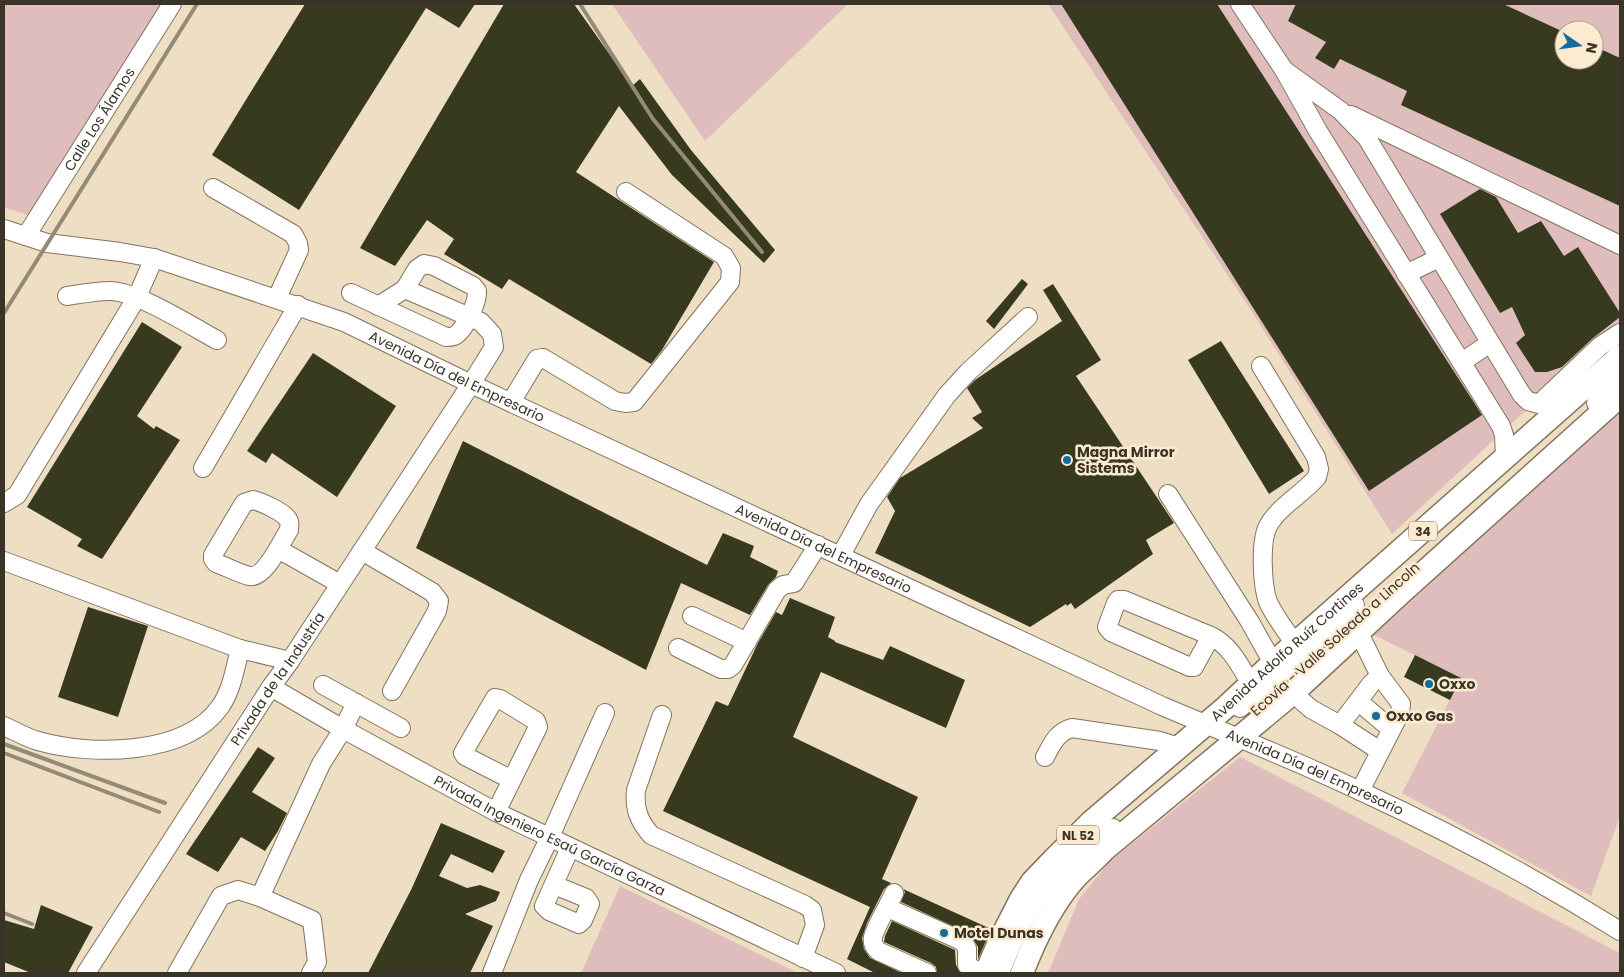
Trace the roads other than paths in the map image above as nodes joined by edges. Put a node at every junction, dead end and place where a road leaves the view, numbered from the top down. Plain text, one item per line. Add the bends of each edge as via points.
1 (172, 4) edge
2 (1240, 4) edge
3 (1284, 70) junction
4 (1341, 110) junction
5 (214, 188) dead end
6 (626, 192) dead end
7 (4, 229) edge
8 (26, 236) junction
9 (1620, 245) edge
10 (154, 258) junction
11 (1439, 258) junction
12 (1406, 274) junction
13 (405, 289) junction
14 (351, 293) dead end
15 (67, 296) dead end
16 (137, 297) junction
17 (277, 298) junction
18 (298, 305) junction
19 (378, 306) junction
20 (469, 317) junction
21 (1028, 317) dead end
22 (1620, 333) edge
23 (217, 340) dead end
24 (1490, 343) junction
25 (1620, 356) edge
26 (1462, 362) junction
27 (1261, 366) dead end
28 (1620, 368) edge
29 (1620, 381) edge
30 (471, 384) junction
31 (1620, 396) edge
32 (511, 402) junction
33 (1505, 458) junction
34 (203, 468) dead end
35 (1168, 494) dead end
36 (4, 504) edge
37 (818, 545) junction
38 (278, 549) junction
39 (362, 551) junction
40 (841, 555) junction
41 (4, 561) edge
42 (340, 584) junction
43 (692, 616) dead end
44 (1359, 633) junction
45 (1211, 636) junction
46 (746, 642) junction
47 (1295, 644) junction
48 (678, 648) dead end
49 (240, 649) junction
50 (290, 661) junction
51 (1273, 663) junction
52 (1380, 676) junction
53 (1251, 684) junction
54 (323, 685) dead end
55 (271, 687) junction
56 (392, 690) dead end
57 (1292, 693) junction
58 (1359, 702) junction
59 (356, 703) junction
60 (606, 713) dead end
61 (662, 715) dead end
62 (4, 726) edge
63 (1340, 726) junction
64 (401, 728) dead end
65 (343, 729) junction
66 (1391, 729) junction
67 (1222, 731) junction
68 (1179, 747) junction
69 (1380, 751) junction
70 (1045, 757) dead end
71 (512, 780) junction
72 (1360, 790) junction
73 (496, 812) junction
74 (550, 839) junction
75 (570, 848) junction
76 (554, 885) dead end
77 (260, 897) junction
78 (1620, 931) edge
79 (803, 958) junction
80 (86, 973) edge
81 (176, 973) edge
82 (311, 973) edge
83 (492, 973) edge
84 (836, 973) edge
85 (927, 973) edge
86 (980, 973) edge
87 (986, 973) edge
88 (1000, 973) edge
89 (1009, 973) edge
90 (1022, 973) edge

1 - 8 street, Calle Los Álamos
2 - 3 street
3 - 4 street
3 - 12 street
4 - 9 street
4 - 11 street via 1366,138
5 - 17 street via 293,234 298,242 299,250
6 - 32 street via 724,256 731,268 730,282 634,402 615,401 543,358 532,365
7 - 8 street, Avenida Día del Empresario
8 - 10 street, Avenida Día del Empresario via 47,243
10 - 16 street
10 - 17 street, Avenida Día del Empresario
11 - 12 street
11 - 24 street
12 - 26 street
13 - 19 street
13 - 20 street, Privada de la Industria
13 - 20 street via 417,269 424,264 434,266 478,291
14 - 19 street
15 - 16 street via 110,290
16 - 23 street
16 - 36 street via 17,495
17 - 18 street, Avenida Día del Empresario
18 - 30 street, Avenida Día del Empresario via 344,322
18 - 34 street
19 - 20 street via 446,337 457,334
20 - 30 street, Privada de la Industria via 481,322 492,334 494,347
21 - 40 street via 968,372 948,395 869,504
22 - 24 street via 1600,346 1539,404 1522,395
24 - 26 street
25 - 33 main road, Avenida Adolfo Ruíz Cortines / 34
26 - 33 street via 1501,426
27 - 47 street via 1316,457 1319,469 1318,477 1268,526 1263,547 1268,601
28 - 67 street via 1347,612
29 - 67 street, Ecovía - Valle Soleado a Lincoln via 1286,684
30 - 32 street, Avenida Día del Empresario
30 - 39 street, Privada de la Industria
31 - 44 main road, Avenida Adolfo Ruíz Cortines / 34
32 - 37 street, Avenida Día del Empresario
33 - 47 main road, Avenida Adolfo Ruíz Cortines / 34
35 - 51 street
37 - 40 street, Avenida Día del Empresario
37 - 46 street via 794,583 777,590
38 - 38 street via 258,575 250,576 213,559 244,503 253,500 262,502 290,523
38 - 42 street
39 - 42 street, Privada de la Industria
39 - 56 street via 432,592 439,601 437,611
40 - 67 street, Avenida Día del Empresario
41 - 49 street
42 - 50 street, Privada de la Industria
43 - 46 street
44 - 52 street
44 - 57 main road, Avenida Adolfo Ruíz Cortines / 34
45 - 45 street via 1121,599 1116,602 1107,627 1111,632 1190,667 1198,662
45 - 53 street via 1230,651
46 - 48 street via 728,669 720,669
47 - 51 main road, Avenida Adolfo Ruíz Cortines / 34
49 - 50 street
49 - 62 street via 228,693 220,707 208,720 180,736 155,745 98,750 74,748 38,741
50 - 55 street, Privada de la Industria
51 - 53 main road, Avenida Adolfo Ruíz Cortines / 34
52 - 58 street
52 - 66 street via 1401,704
53 - 67 main road, Avenida Adolfo Ruíz Cortines / 34
54 - 59 street
55 - 65 street, Privada Ingeniero Esaú García Garza
55 - 80 street, Privada de la Industria
57 - 63 street via 1311,710
57 - 67 main road, Avenida Adolfo Ruíz Cortines / 34
58 - 63 street
58 - 66 street
59 - 64 street
59 - 65 street
60 - 74 street
61 - 79 street via 636,790 635,802 641,824 651,835 805,904 812,910 816,925
63 - 69 street
65 - 73 street, Privada Ingeniero Esaú García Garza
65 - 77 street via 321,764
66 - 69 street
67 - 68 main road, Avenida Adolfo Ruíz Cortines / NL 52
67 - 72 street, Avenida Día del Empresario
67 - 88 street via 1094,832 1069,856 1051,876 1013,940
67 - 89 street, Ecovía - Valle Soleado a Lincoln via 1058,878 1027,929
67 - 90 main road, Avenida Adolfo Ruíz Cortines / NL 52 via 1076,878 1041,930
68 - 70 street via 1160,741 1072,728 1056,737
68 - 87 main road, Avenida Adolfo Ruíz Cortines / NL 52 via 1091,822 1032,882
69 - 72 street
71 - 71 street via 538,727 536,721 495,698 464,753
71 - 73 street
72 - 78 street, Avenida Día del Empresario via 1562,894
73 - 74 street, Privada Ingeniero Esaú García Garza
74 - 75 street, Privada Ingeniero Esaú García Garza
74 - 83 street via 529,880
75 - 76 street
75 - 79 street, Privada Ingeniero Esaú García Garza
77 - 81 street via 238,890 221,896
77 - 82 street via 312,920 317,962
79 - 84 street, Privada Ingeniero Esaú García Garza
85 - 86 street via 875,948 873,937 891,900 962,942 968,948 967,965

